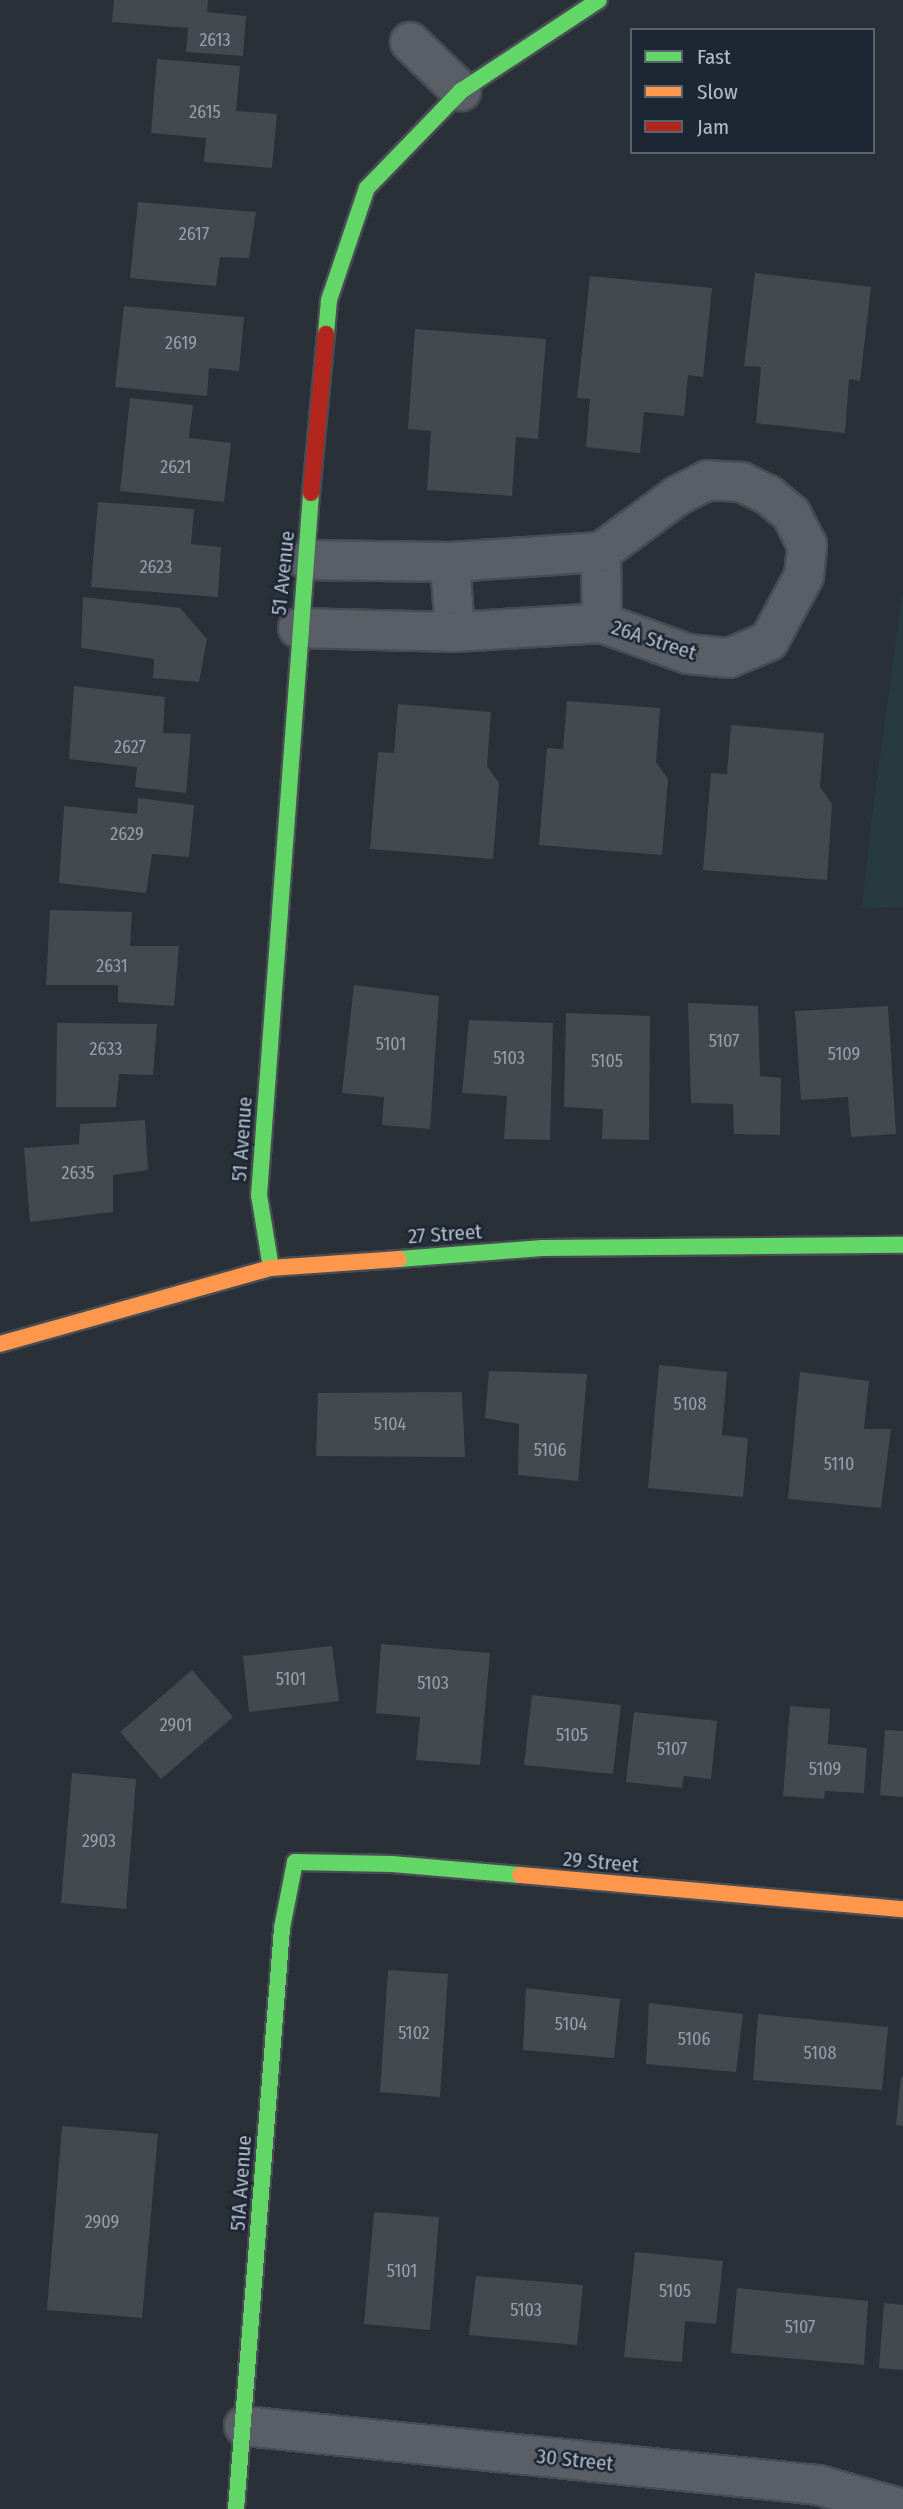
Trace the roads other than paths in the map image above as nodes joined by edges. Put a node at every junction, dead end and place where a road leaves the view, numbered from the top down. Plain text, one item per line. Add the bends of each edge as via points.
1 (599, 0) edge
2 (410, 42) dead end
3 (461, 91) junction
4 (601, 552) junction
5 (306, 560) junction
6 (450, 562) junction
7 (602, 623) junction
8 (298, 628) junction
9 (455, 632) junction
10 (903, 1245) edge
11 (271, 1268) junction
12 (0, 1344) edge
13 (295, 1862) joint
14 (903, 1909) edge
15 (244, 2426) junction
16 (903, 2508) edge
17 (236, 2509) edge

1 - 3 street, 51 Avenue
2 - 3 street
3 - 5 street, 51 Avenue via 367,188 329,300
4 - 6 street
4 - 7 street
4 - 7 street, 26A Street via 677,496 708,480 741,482 768,495 791,514 807,544 804,576 769,641 729,659 688,654
5 - 6 street
5 - 8 street, 51 Avenue
6 - 9 street
7 - 9 street, 26A Street
8 - 9 street, 26A Street
8 - 11 street, 51 Avenue via 258,1211
10 - 11 street, 27 Street via 543,1248
11 - 12 street, 27 Street
13 - 14 street, 29 Street via 392,1864
13 - 15 street, 51A Avenue via 282,1928
15 - 16 street, 30 Street via 818,2485
15 - 17 street, 51A Avenue

